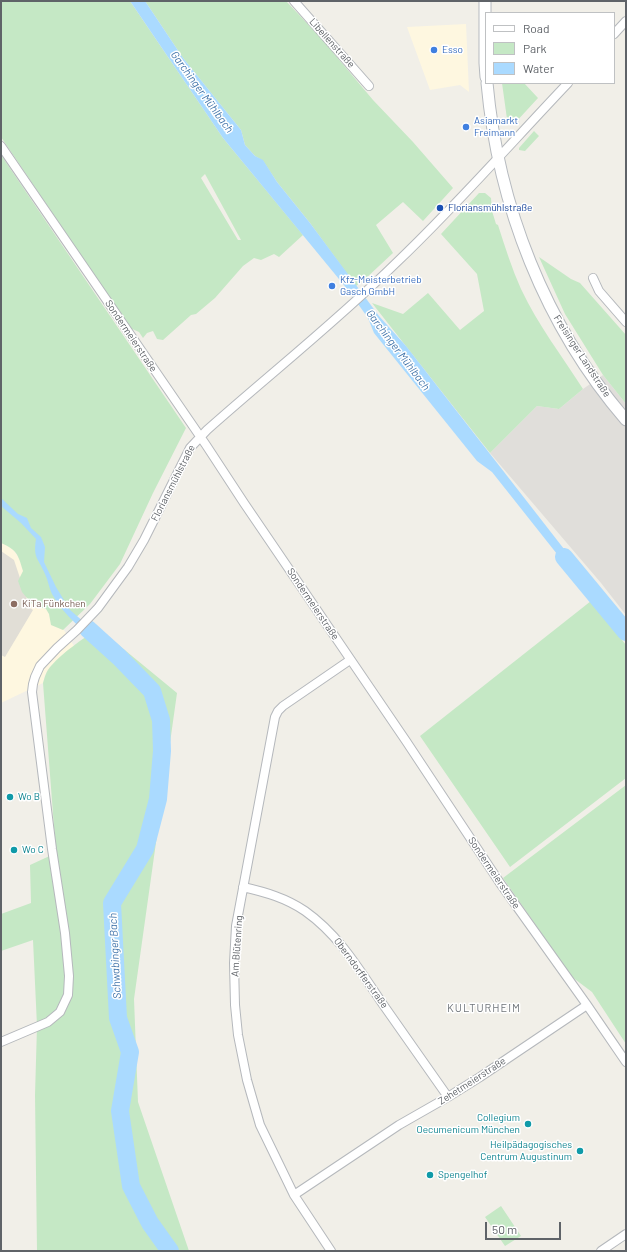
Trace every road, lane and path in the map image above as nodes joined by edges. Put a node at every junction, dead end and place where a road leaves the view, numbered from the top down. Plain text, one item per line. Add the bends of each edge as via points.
1 (294, 1) edge
2 (485, 1) edge
3 (485, 12) edge
4 (485, 12) edge
5 (626, 21) edge
6 (615, 33) edge
7 (485, 63) edge
8 (486, 84) edge
9 (567, 84) edge
10 (370, 86) dead end
11 (1, 146) edge
12 (498, 158) junction
13 (593, 278) dead end
14 (626, 322) edge
15 (626, 420) edge
16 (200, 436) junction
17 (350, 660) junction
18 (243, 887) junction
19 (587, 1004) junction
20 (1, 1042) edge
21 (626, 1062) edge
22 (448, 1098) junction
23 (294, 1195) junction
24 (626, 1234) edge
25 (331, 1251) edge
26 (602, 1251) edge

1 - 10 street, Libellenstraße
2 - 3 main road
4 - 7 main road
5 - 6 street
8 - 12 main road, Freisinger Landstraße
9 - 12 street, Floriansmühlstraße
11 - 16 street, Sondermeierstraße
12 - 15 main road, Freisinger Landstraße via 515,224 549,305 592,376
12 - 16 street, Floriansmühlstraße via 436,223 350,306
13 - 14 street via 599,291
16 - 17 street, Sondermeierstraße
16 - 20 street, Floriansmühlstraße via 190,448 128,567 88,619 37,671 33,684 34,710 65,933 68,995 60,1012 48,1022
17 - 18 street, Am Blütenring via 283,706 275,717
17 - 19 street, Sondermeierstraße via 500,882
18 - 22 street, Oberndorfferstraße via 288,901 320,922 337,939
18 - 23 street, Am Blütenring via 236,926 234,963 238,1035 260,1125
19 - 21 street, Sondermeierstraße
19 - 22 street, Zehetmeierstraße
22 - 23 street, Zehetmeierstraße via 399,1125
23 - 25 street, Am Blütenring
24 - 26 street

